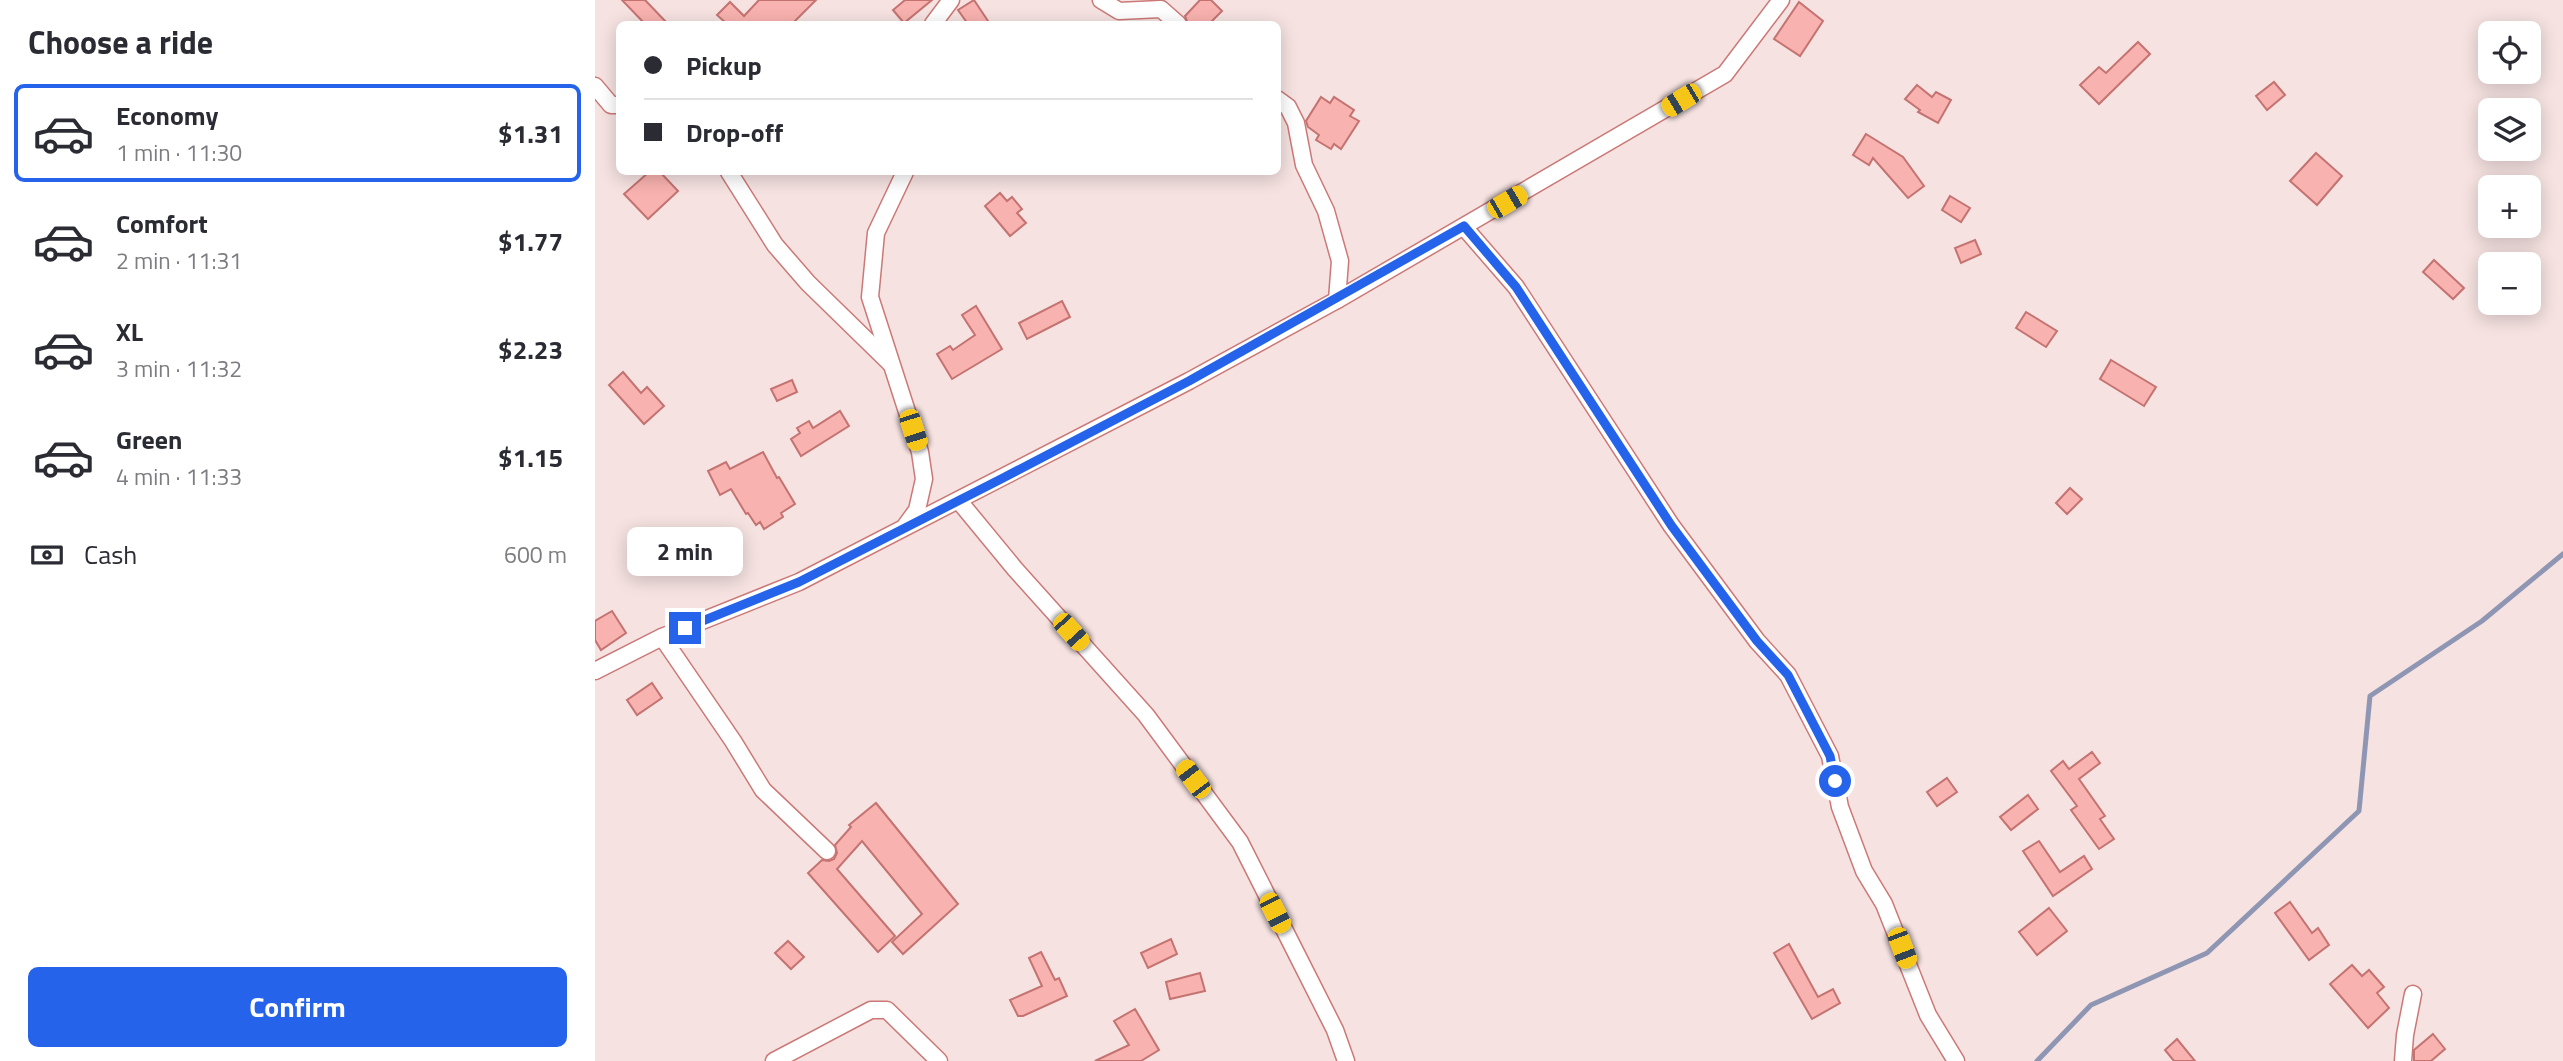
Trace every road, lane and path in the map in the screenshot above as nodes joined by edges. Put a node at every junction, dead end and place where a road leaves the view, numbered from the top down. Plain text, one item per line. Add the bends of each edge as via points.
1 (951, 0) edge
2 (1101, 0) edge
3 (1781, 0) edge
4 (935, 21) edge
5 (1175, 21) edge
6 (595, 86) edge
7 (1281, 102) edge
8 (616, 105) edge
9 (731, 175) edge
10 (904, 175) edge
11 (1464, 226) junction
12 (1337, 300) junction
13 (892, 365) junction
14 (959, 500) junction
15 (904, 528) junction
16 (662, 637) junction
17 (595, 671) edge
18 (827, 851) dead end
19 (2413, 994) dead end
20 (774, 1061) edge
21 (939, 1061) edge
22 (1346, 1061) edge
23 (1956, 1061) edge
24 (2403, 1061) edge

1 - 4 street
2 - 5 street via 1119,11 1161,9
3 - 11 street via 1725,74
6 - 8 street
7 - 12 street via 1296,122 1304,165 1340,261
9 - 13 street via 775,245
10 - 13 street via 876,233 870,297
11 - 12 street
11 - 23 street via 1516,287 1671,525 1757,641 1788,675 1830,756 1840,807 1864,871 1884,904 1928,1015
12 - 14 street
13 - 15 street via 924,479 917,510
14 - 15 street
14 - 22 street via 1146,715 1240,842 1335,1030
15 - 16 street via 799,582
16 - 17 street
16 - 18 street via 763,790
19 - 24 street
20 - 21 street via 871,1010 887,1010

